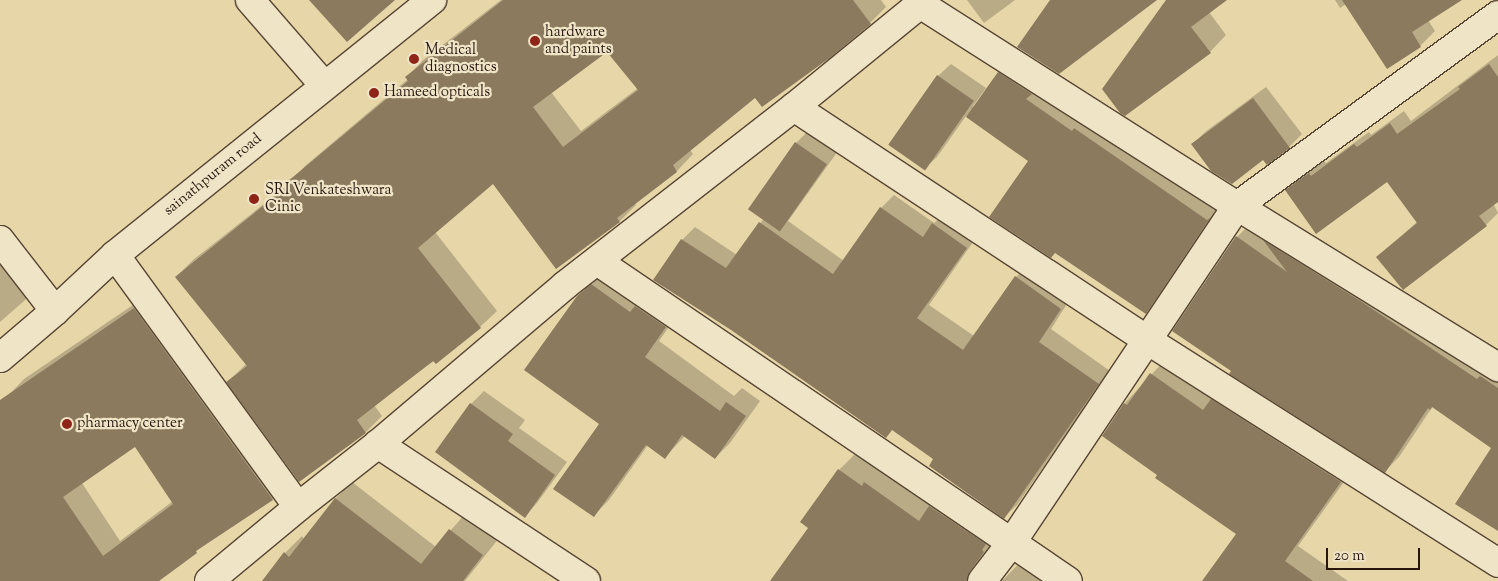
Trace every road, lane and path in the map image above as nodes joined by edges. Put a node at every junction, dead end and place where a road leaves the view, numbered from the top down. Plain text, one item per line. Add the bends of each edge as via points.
1 (250, 0) edge
2 (432, 0) edge
3 (923, 2) edge
4 (1498, 16) edge
5 (324, 85) junction
6 (794, 107) junction
7 (1237, 206) junction
8 (0, 240) edge
9 (115, 255) junction
10 (597, 261) junction
11 (56, 311) junction
12 (1147, 340) junction
13 (0, 358) edge
14 (1498, 367) edge
15 (378, 444) junction
16 (298, 507) junction
17 (1012, 542) junction
18 (1498, 563) edge
19 (209, 581) edge
20 (586, 581) edge
21 (982, 581) edge
22 (1068, 581) edge

1 - 5 street
2 - 5 street, sainathpuram road
3 - 6 street
3 - 7 street
4 - 7 street
5 - 9 street, sainathpuram road
6 - 10 street
6 - 12 street
7 - 12 street
7 - 14 street
8 - 11 street
9 - 11 street, sainathpuram road
9 - 16 street
10 - 15 street
10 - 17 street
11 - 13 street, sainathpuram road
12 - 17 street
12 - 18 street
15 - 16 street
15 - 20 street
16 - 19 street
17 - 21 street
17 - 22 street

